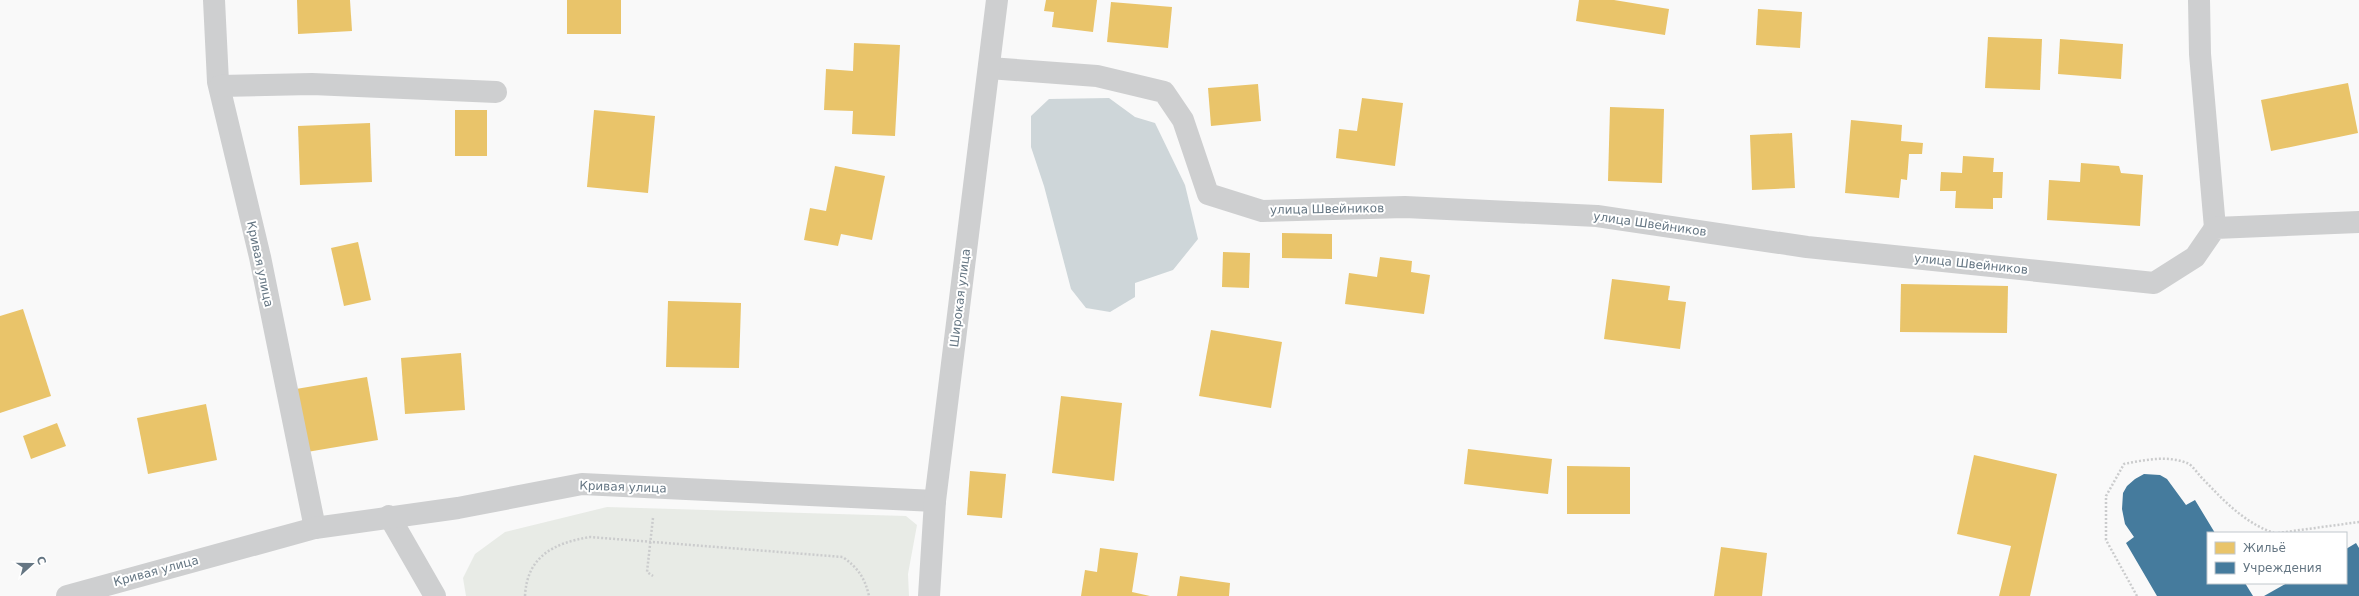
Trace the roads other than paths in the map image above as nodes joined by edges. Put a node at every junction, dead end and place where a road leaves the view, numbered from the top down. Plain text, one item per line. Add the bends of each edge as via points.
1 (214, 0) edge
2 (997, 0) edge
3 (2199, 0) edge
4 (989, 68) junction
5 (220, 86) junction
6 (496, 92) dead end
7 (2359, 222) edge
8 (2214, 228) junction
9 (935, 501) junction
10 (389, 516) junction
11 (315, 528) junction
12 (67, 596) edge
13 (435, 596) edge
14 (929, 596) edge

1 - 5 street, Кривая улица
2 - 4 street, Широкая улица
3 - 8 street via 2200,54
4 - 8 street, улица Швейников via 1097,76 1164,92 1183,120 1208,194 1262,211 1405,208 1597,216 1807,247 2154,282 2194,257
4 - 9 street, Широкая улица
5 - 6 street via 312,84
5 - 11 street, Кривая улица via 260,257
7 - 8 street
9 - 10 street, Кривая улица via 582,484 458,508
9 - 14 street, Широкая улица
10 - 11 street, Кривая улица
10 - 13 street
11 - 12 street, Кривая улица

